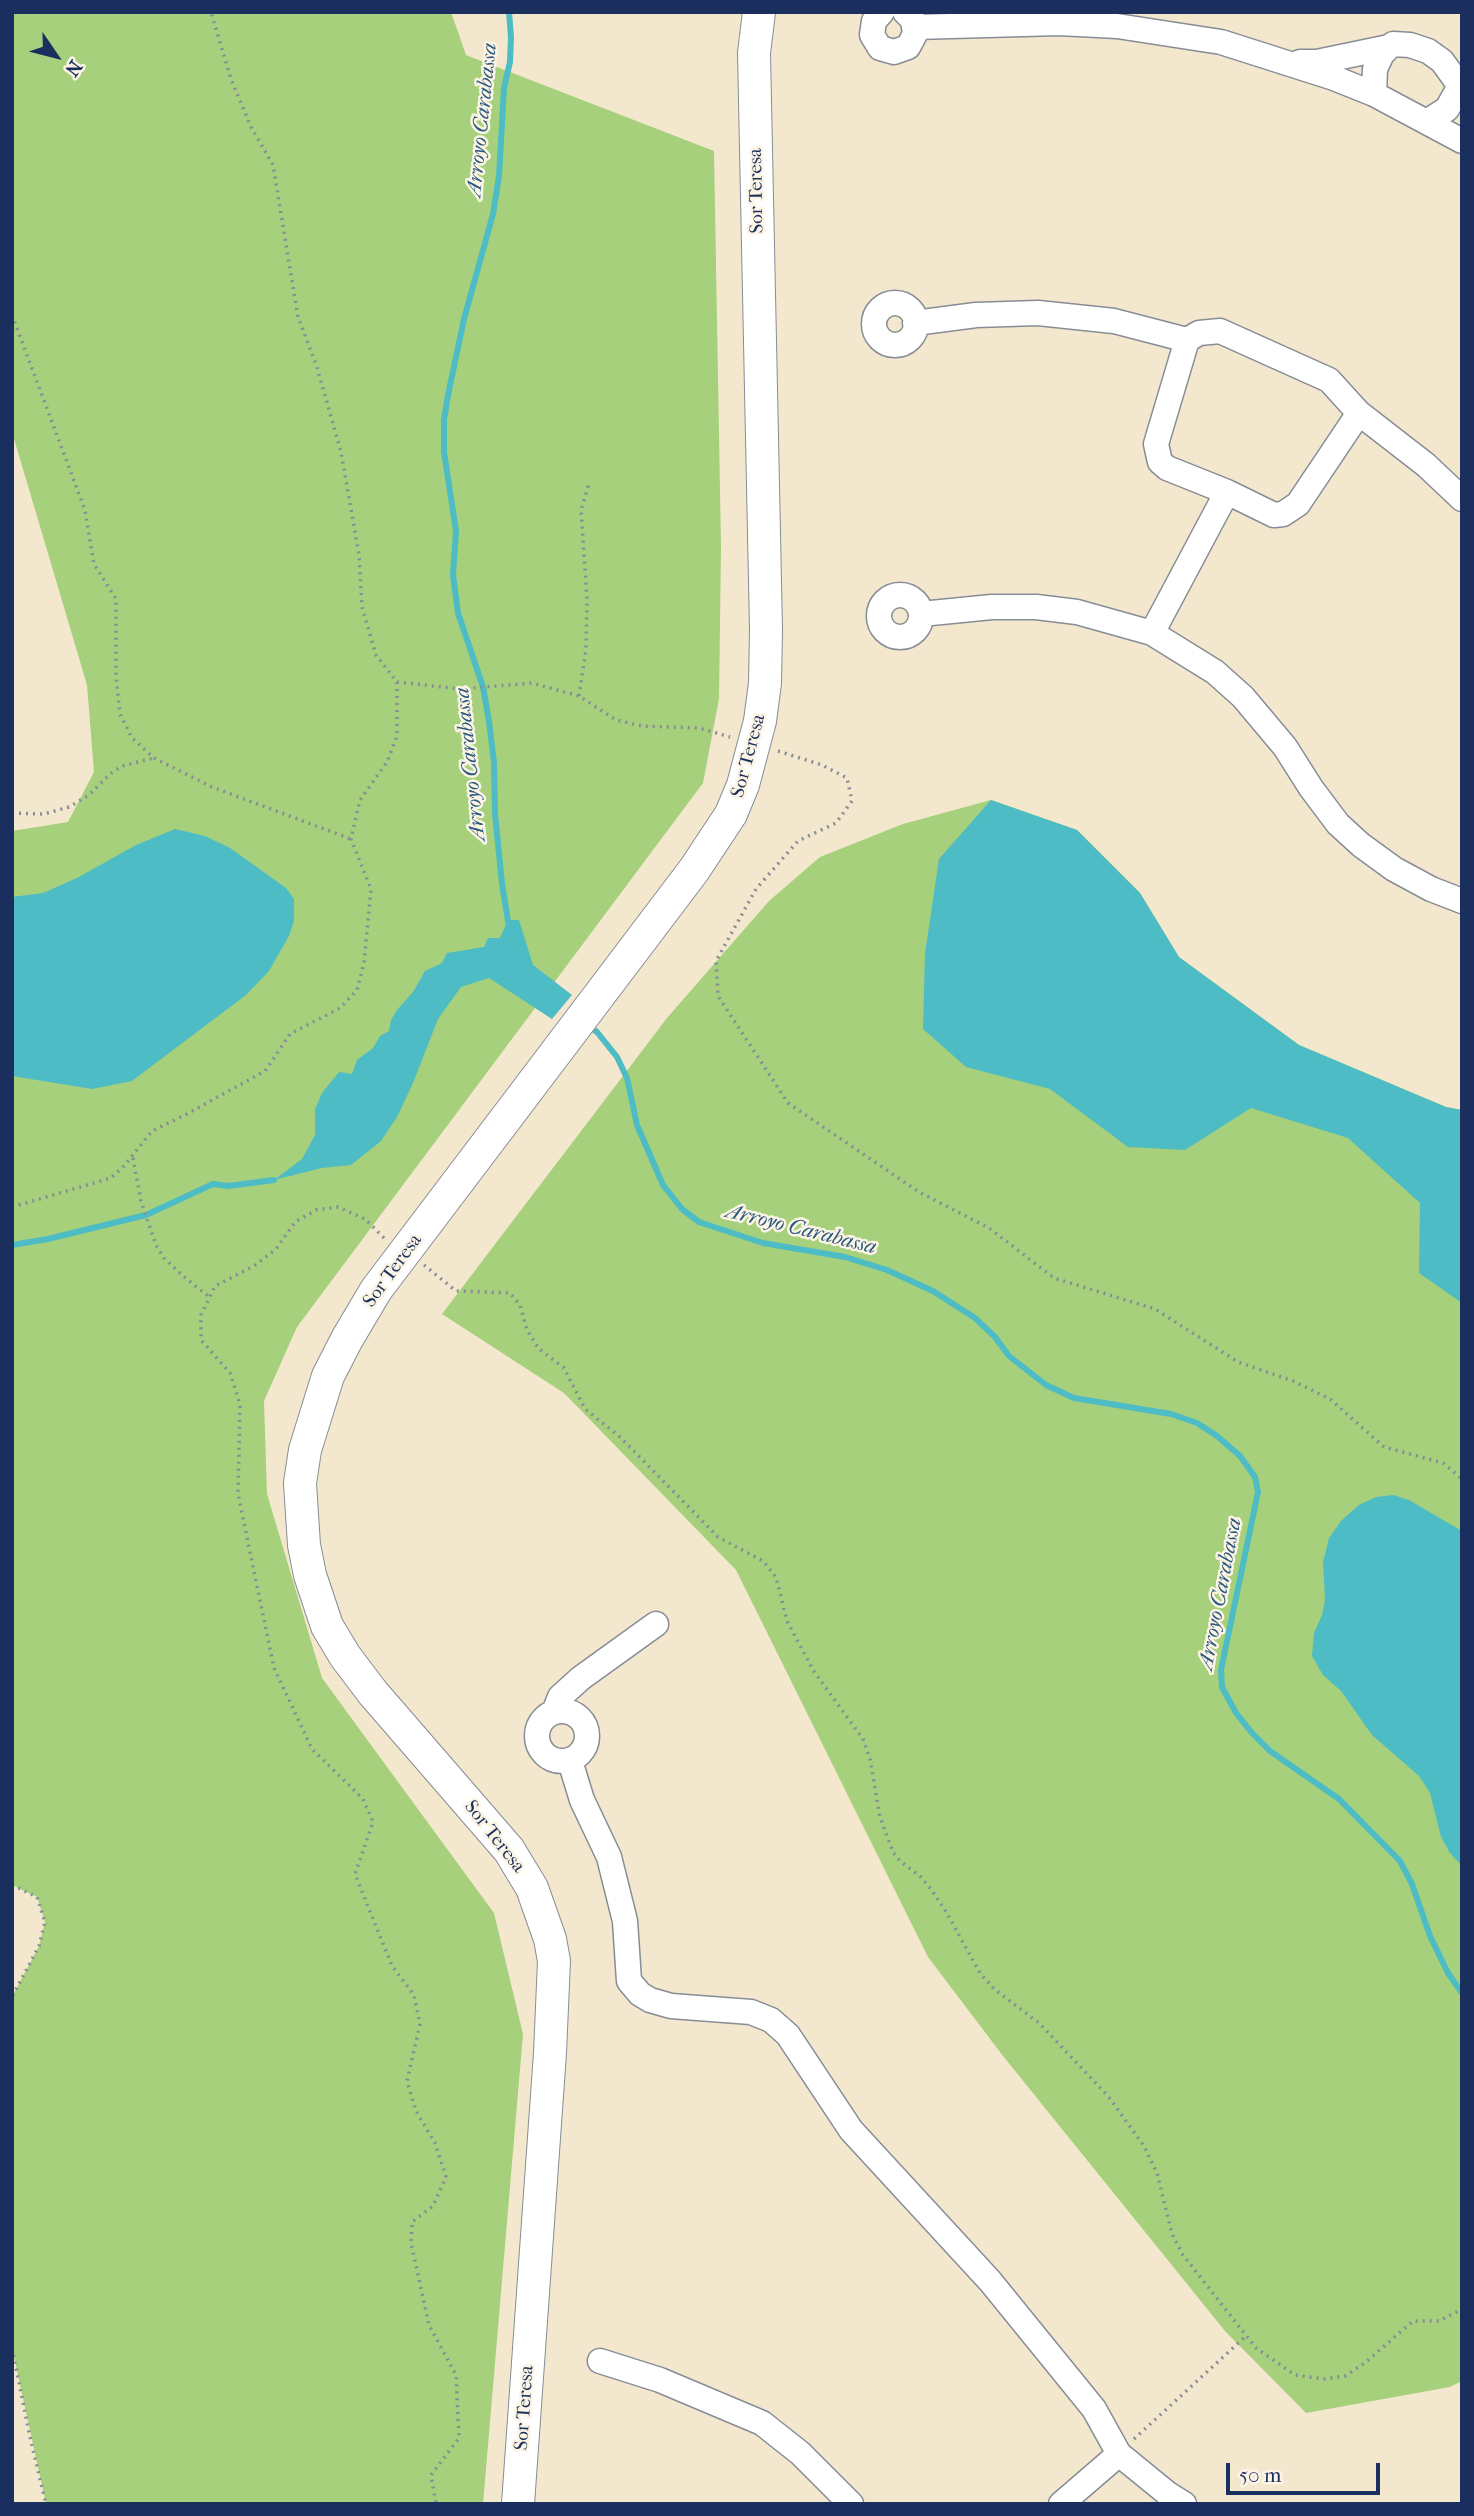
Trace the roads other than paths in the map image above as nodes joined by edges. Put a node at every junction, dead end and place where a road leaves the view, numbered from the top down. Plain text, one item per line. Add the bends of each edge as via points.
1 (748, 12) edge
2 (760, 12) edge
3 (881, 12) edge
4 (910, 19) edge
5 (1389, 47) junction
6 (754, 53) junction
7 (1285, 61) junction
8 (1461, 88) edge
9 (1374, 94) junction
10 (1428, 121) junction
11 (1462, 141) edge
12 (915, 323) dead end
13 (1187, 340) junction
14 (1359, 413) junction
15 (1227, 492) junction
16 (1462, 499) edge
17 (921, 614) dead end
18 (1152, 633) junction
19 (1462, 901) edge
20 (656, 1624) dead end
21 (554, 1712) junction
22 (570, 1761) junction
23 (600, 2361) dead end
24 (1119, 2454) junction
25 (518, 2504) edge
26 (851, 2504) edge
27 (1061, 2504) edge
28 (1184, 2504) edge

1 - 6 street, Sor Teresa
2 - 6 street, Sor Teresa
3 - 4 street via 872,35 886,51 908,47 915,34
4 - 7 street via 1117,26 1221,42
5 - 7 street via 1317,62
5 - 8 street via 1410,45 1428,51 1442,61
5 - 9 street via 1376,69
6 - 25 street, Sor Teresa via 766,630 760,721 743,785 731,814 694,870 376,1290 328,1376 304,1450 300,1483 304,1545 327,1626 373,1693 509,1850 532,1888 550,1939 554,1961 551,2039
7 - 9 street
8 - 10 street via 1447,109
9 - 10 street
10 - 11 street
12 - 13 street via 976,315 1073,315
13 - 14 street via 1199,333 1220,331 1316,372
13 - 15 street via 1156,452 1167,468
14 - 15 street via 1292,510 1274,515
14 - 16 street
15 - 18 street
17 - 18 street via 1037,607 1077,612
18 - 19 street via 1215,672 1243,696 1338,824 1361,845 1394,869
20 - 21 street via 581,1678 560,1697
21 - 22 street via 573,1713 586,1728 585,1747
21 - 22 street via 539,1725 537,1744 550,1759
22 - 24 street via 582,1801 609,1857 625,1921 629,1981 650,2000 751,2012 771,2020 788,2035 851,2130 990,2281 1094,2409
23 - 26 street via 660,2380 762,2423
24 - 27 street
24 - 28 street

